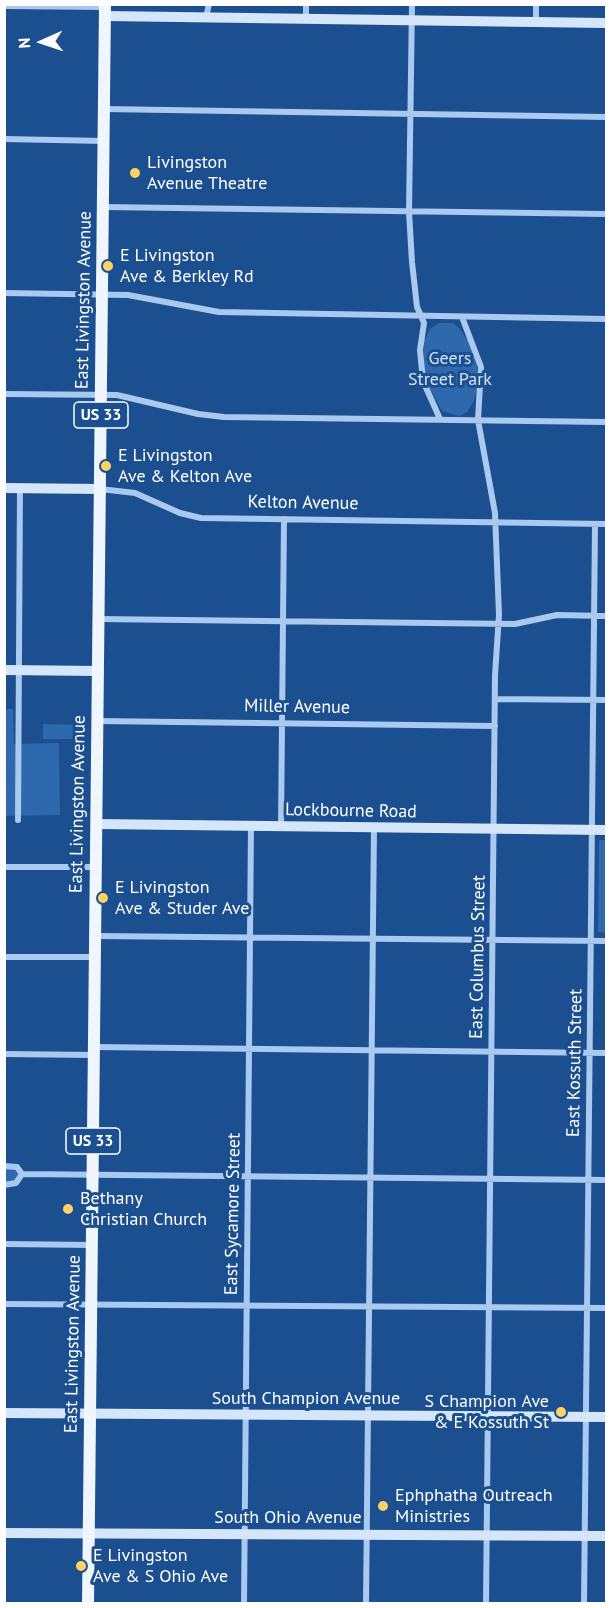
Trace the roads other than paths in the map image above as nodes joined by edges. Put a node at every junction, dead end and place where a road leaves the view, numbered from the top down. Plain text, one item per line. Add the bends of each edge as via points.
1 (207, 4) edge
2 (306, 4) edge
3 (412, 4) edge
4 (536, 4) edge
5 (4, 6) edge
6 (105, 9) edge
7 (206, 17) junction
8 (306, 18) junction
9 (411, 20) junction
10 (536, 22) junction
11 (606, 23) edge
12 (104, 109) junction
13 (410, 114) junction
14 (606, 117) edge
15 (4, 139) edge
16 (104, 141) junction
17 (103, 207) junction
18 (409, 212) junction
19 (606, 214) edge
20 (4, 293) edge
21 (102, 294) junction
22 (421, 315) junction
23 (462, 317) junction
24 (606, 319) edge
25 (4, 394) edge
26 (101, 396) junction
27 (440, 419) junction
28 (478, 420) junction
29 (606, 422) edge
30 (4, 488) edge
31 (20, 488) junction
32 (100, 489) junction
33 (284, 519) junction
34 (496, 522) junction
35 (595, 524) junction
36 (606, 524) edge
37 (594, 616) junction
38 (606, 616) edge
39 (98, 619) junction
40 (282, 621) junction
41 (498, 624) junction
42 (4, 670) edge
43 (20, 670) junction
44 (98, 671) junction
45 (496, 699) junction
46 (593, 700) junction
47 (606, 700) edge
48 (97, 721) junction
49 (281, 723) junction
50 (495, 726) junction
51 (18, 820) dead end
52 (96, 824) junction
53 (251, 826) junction
54 (281, 826) junction
55 (374, 827) junction
56 (494, 829) junction
57 (592, 830) junction
58 (606, 830) edge
59 (4, 867) edge
60 (95, 867) junction
61 (95, 936) junction
62 (250, 938) junction
63 (373, 939) junction
64 (493, 940) junction
65 (591, 941) junction
66 (606, 941) edge
67 (4, 957) edge
68 (95, 957) junction
69 (249, 1048) junction
70 (372, 1050) junction
71 (94, 1051) junction
72 (492, 1051) junction
73 (590, 1053) junction
74 (606, 1053) edge
75 (4, 1054) edge
76 (4, 1166) edge
77 (22, 1174) junction
78 (92, 1175) junction
79 (248, 1177) junction
80 (370, 1178) junction
81 (491, 1179) junction
82 (589, 1180) junction
83 (606, 1180) edge
84 (4, 1185) edge
85 (4, 1244) edge
86 (92, 1245) junction
87 (4, 1304) edge
88 (92, 1305) junction
89 (247, 1306) junction
90 (369, 1307) junction
91 (489, 1308) junction
92 (587, 1308) junction
93 (606, 1308) edge
94 (4, 1413) edge
95 (90, 1415) junction
96 (246, 1415) junction
97 (368, 1416) junction
98 (488, 1417) junction
99 (586, 1417) junction
100 (606, 1417) edge
101 (4, 1533) edge
102 (88, 1534) junction
103 (244, 1534) junction
104 (366, 1535) junction
105 (487, 1535) junction
106 (585, 1536) junction
107 (606, 1536) edge
108 (88, 1604) edge
109 (244, 1604) edge
110 (366, 1604) edge
111 (486, 1604) edge
112 (584, 1604) edge

1 - 7 street
2 - 8 street
3 - 9 street
4 - 10 street
5 - 6 street
6 - 7 street
6 - 12 main road, East Livingston Avenue / US 33
7 - 8 street
8 - 9 street
9 - 10 street
9 - 13 street
10 - 11 street
12 - 13 street
12 - 16 main road, East Livingston Avenue / US 33
13 - 14 street
13 - 18 street
15 - 16 street
16 - 17 main road, East Livingston Avenue / US 33
17 - 18 street
17 - 21 main road, East Livingston Avenue / US 33
18 - 19 street
18 - 22 street via 417,307
20 - 21 street
21 - 22 street via 140,296 219,312
21 - 26 main road, East Livingston Avenue / US 33
22 - 23 street
22 - 27 street via 423,381
23 - 24 street
23 - 28 street, East Columbus Street via 481,367
25 - 26 street
26 - 27 street via 133,397 216,416
26 - 32 main road, East Livingston Avenue / US 33
27 - 28 street
28 - 29 street
28 - 34 street, East Columbus Street
30 - 31 street, Kelton Avenue
31 - 32 street, Kelton Avenue
31 - 43 street
32 - 33 street, Kelton Avenue via 135,493 201,518
32 - 39 main road, East Livingston Avenue / US 33
33 - 34 street, Kelton Avenue
33 - 40 street
34 - 35 street, Kelton Avenue
34 - 41 street, East Columbus Street
35 - 36 street, Kelton Avenue
35 - 37 street, East Kossuth Street
37 - 38 street
37 - 41 street via 557,615
37 - 46 street, East Kossuth Street
39 - 40 street
39 - 44 main road, East Livingston Avenue / US 33
40 - 41 street
40 - 49 street
41 - 45 street, East Columbus Street
42 - 43 street
43 - 44 street
43 - 51 street
44 - 48 main road, East Livingston Avenue / US 33
45 - 46 street
45 - 50 street, East Columbus Street
46 - 47 street
46 - 57 street, East Kossuth Street
48 - 49 street, Miller Avenue
48 - 52 main road, East Livingston Avenue / US 33
49 - 50 street, Miller Avenue
49 - 54 street
50 - 56 street, East Columbus Street
52 - 53 street, Lockbourne Road
52 - 60 main road, East Livingston Avenue / US 33
53 - 54 street, Lockbourne Road
53 - 62 street, East Sycamore Street
54 - 55 street, Lockbourne Road
55 - 56 street, Lockbourne Road
55 - 63 street
56 - 57 street, Lockbourne Road
56 - 64 street, East Columbus Street
57 - 58 street, Lockbourne Road
57 - 65 street, East Kossuth Street
59 - 60 street
60 - 61 main road, East Livingston Avenue / US 33
61 - 62 street
61 - 68 main road, East Livingston Avenue / US 33
62 - 63 street
62 - 69 street, East Sycamore Street
63 - 64 street
63 - 70 street
64 - 65 street
64 - 72 street, East Columbus Street
65 - 66 street
65 - 73 street, East Kossuth Street
67 - 68 street
68 - 71 main road, East Livingston Avenue / US 33
69 - 70 street
69 - 71 street
69 - 79 street, East Sycamore Street
70 - 72 street
70 - 80 street
71 - 75 street
71 - 78 main road, East Livingston Avenue / US 33
72 - 73 street
72 - 81 street, East Columbus Street
73 - 74 street
73 - 82 street, East Kossuth Street
76 - 77 street via 16,1167
77 - 78 street
77 - 84 street via 16,1184
78 - 79 street
78 - 86 main road, East Livingston Avenue / US 33
79 - 80 street
79 - 89 street, East Sycamore Street
80 - 81 street
80 - 90 street
81 - 82 street
81 - 91 street, East Columbus Street
82 - 83 street
82 - 92 street, East Kossuth Street
85 - 86 street
86 - 88 main road, East Livingston Avenue / US 33
87 - 88 street
88 - 89 street
88 - 95 main road, East Livingston Avenue / US 33
89 - 90 street
89 - 96 street, East Sycamore Street
90 - 91 street
90 - 97 street
91 - 92 street
91 - 98 street, East Columbus Street
92 - 93 street
92 - 99 street, East Kossuth Street
94 - 95 street, South Champion Avenue
95 - 96 street, South Champion Avenue
95 - 102 main road, East Livingston Avenue / US 33
96 - 97 street, South Champion Avenue
96 - 103 street, East Sycamore Street
97 - 98 street, South Champion Avenue
97 - 104 street
98 - 99 street, South Champion Avenue
98 - 105 street, East Columbus Street
99 - 100 street, South Champion Avenue
99 - 106 street, East Kossuth Street
101 - 102 street, South Ohio Avenue
102 - 103 street, South Ohio Avenue
102 - 108 main road, East Livingston Avenue / US 33
103 - 104 street, South Ohio Avenue
103 - 109 street, East Sycamore Street
104 - 105 street, South Ohio Avenue
104 - 110 street
105 - 106 street, South Ohio Avenue
105 - 111 street, East Columbus Street
106 - 107 street, South Ohio Avenue
106 - 112 street, East Kossuth Street

